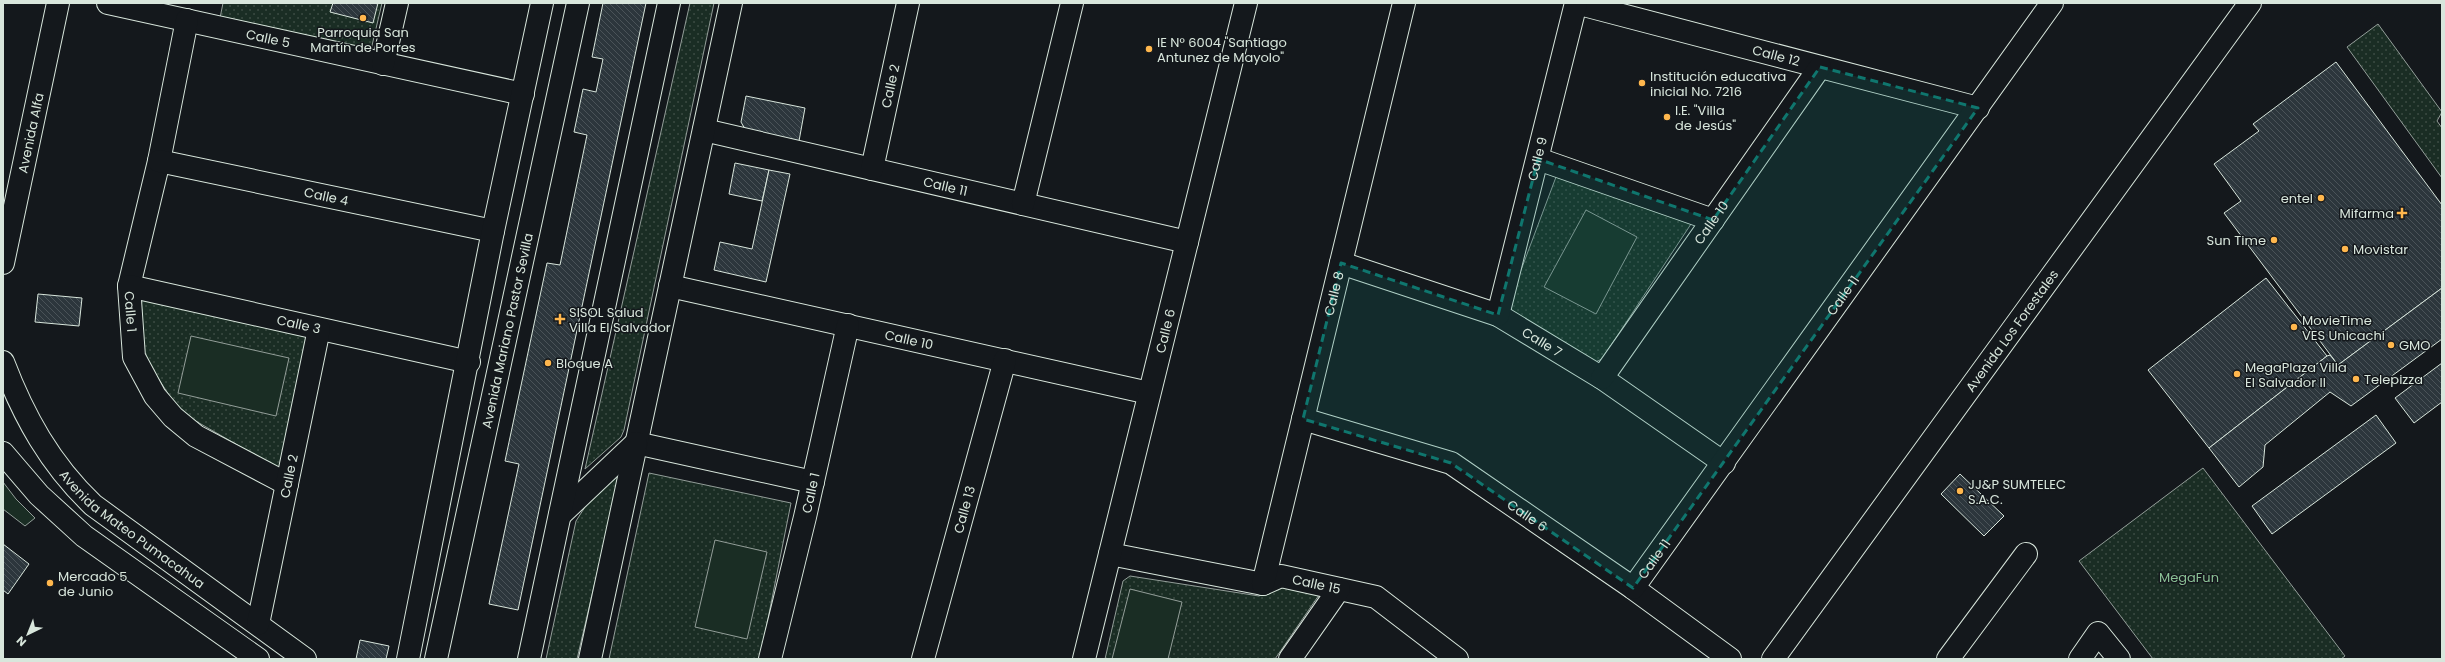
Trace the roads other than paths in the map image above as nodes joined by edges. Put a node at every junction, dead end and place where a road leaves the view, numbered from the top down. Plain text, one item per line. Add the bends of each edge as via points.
1 (58, 3) edge
2 (108, 3) edge
3 (397, 3) edge
4 (542, 3) edge
5 (578, 3) edge
6 (669, 3) edge
7 (731, 3) edge
8 (908, 3) edge
9 (1072, 3) edge
10 (1246, 3) edge
11 (1404, 3) edge
12 (1576, 3) edge
13 (2052, 3) edge
14 (2250, 3) edge
15 (187, 20) junction
16 (382, 64) junction
17 (1820, 67) junction
18 (523, 94) junction
19 (1978, 108) junction
20 (704, 130) junction
21 (1538, 159) junction
22 (159, 161) junction
23 (872, 169) junction
24 (1023, 204) junction
25 (1713, 220) junction
26 (494, 232) junction
27 (1187, 242) junction
28 (1341, 262) junction
29 (3, 263) edge
30 (129, 286) junction
31 (670, 286) junction
32 (1498, 315) junction
33 (848, 325) junction
34 (319, 328) junction
35 (1005, 360) junction
36 (3, 362) edge
37 (469, 362) junction
38 (1602, 378) junction
39 (1149, 393) junction
40 (1303, 419) junction
41 (636, 442) junction
42 (3, 453) edge
43 (1724, 463) junction
44 (813, 482) junction
45 (287, 484) junction
46 (560, 515) junction
47 (1110, 554) junction
48 (2026, 554) dead end
49 (1262, 584) junction
50 (1634, 588) junction
51 (1339, 589) junction
52 (258, 624) junction
53 (258, 659) edge
54 (305, 659) edge
55 (408, 659) edge
56 (436, 659) edge
57 (529, 659) edge
58 (590, 659) edge
59 (770, 659) edge
60 (923, 659) edge
61 (1084, 659) edge
62 (1290, 659) edge
63 (1457, 659) edge
64 (1730, 659) edge
65 (1773, 659) edge
66 (1948, 659) edge
67 (2080, 659) edge
68 (2119, 659) edge

1 - 29 street, Avenida Alfa
2 - 15 street, Calle 5
3 - 16 street
4 - 18 street
5 - 56 street, Avenida Mariano Pastor Sevilla
6 - 46 street
7 - 20 street
8 - 23 street, Calle 2
9 - 24 street
10 - 27 street, Calle 6
11 - 28 street, Calle 8
12 - 17 street, Calle 12
12 - 21 street, Calle 9
13 - 19 street, Calle 11
14 - 65 street, Avenida Los Forestales
15 - 16 street, Calle 5
15 - 22 street, Calle 1
16 - 18 street, Calle 5
17 - 19 street, Calle 12
17 - 25 street, Calle 10
18 - 26 street
19 - 43 street, Calle 11
20 - 23 street, Calle 11
20 - 31 street
21 - 25 street
21 - 32 street, Calle 9
22 - 26 street, Calle 4
22 - 30 street, Calle 1
23 - 24 street, Calle 11
24 - 27 street, Calle 11
25 - 38 street, Calle 10
26 - 37 street
27 - 39 street, Calle 6
28 - 32 street, Calle 7
28 - 40 street, Calle 8
30 - 34 street, Calle 3
30 - 45 street, Calle 1 via 134,357 155,396 196,436
31 - 33 street, Calle 10
31 - 41 street
32 - 38 street, Calle 7
33 - 35 street, Calle 10
33 - 44 street, Calle 1
34 - 37 street, Calle 3
34 - 45 street, Calle 2
35 - 39 street, Calle 10
35 - 60 street, Calle 13
36 - 52 street, Avenida Mateo Pumacahua via 29,422 49,456 70,482 93,505
37 - 55 street
38 - 43 street, Calle 7
39 - 47 street, Calle 6
40 - 49 street, Calle 8
40 - 50 street, Calle 6 via 1450,463
41 - 44 street
41 - 46 street
41 - 58 street
42 - 53 street via 39,495 84,536
43 - 50 street, Calle 11
44 - 59 street, Calle 1
45 - 52 street, Calle 2
46 - 57 street
47 - 49 street
47 - 61 street, Calle 6
48 - 66 street
49 - 51 street, Calle 15 via 1281,576
50 - 64 street, Calle 6
51 - 62 street
51 - 63 street, Calle 15 via 1376,597
52 - 54 street, Avenida Mateo Pumacahua
67 - 68 street via 2098,633

